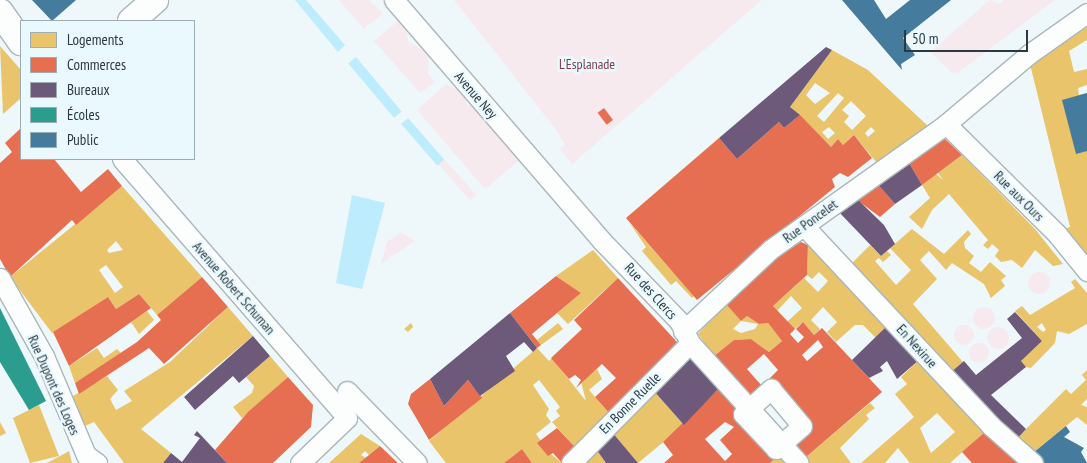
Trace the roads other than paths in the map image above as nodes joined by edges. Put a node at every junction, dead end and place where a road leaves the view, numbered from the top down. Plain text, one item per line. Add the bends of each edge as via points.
1 (155, 0) edge
2 (394, 0) edge
3 (1087, 13) edge
4 (1, 14) edge
5 (132, 20) edge
6 (20, 41) edge
7 (946, 124) junction
8 (123, 160) edge
9 (558, 190) joint
10 (804, 226) junction
11 (1087, 272) edge
12 (0, 278) edge
13 (687, 337) junction
14 (347, 392) dead end
15 (750, 408) junction
16 (354, 413) junction
17 (782, 443) junction
18 (90, 460) edge
19 (300, 463) edge
20 (417, 463) edge
21 (571, 463) edge
22 (799, 463) edge
23 (1033, 463) edge

1 - 5 street
2 - 9 street, Avenue Ney
3 - 7 street, Rue Poncelet via 1029,54
4 - 6 street
7 - 10 street, Rue Poncelet
7 - 11 street, Rue aux Ours via 1057,234
8 - 16 street, Avenue Robert Schuman
9 - 13 street, Rue des Clercs
10 - 13 street, Rue Poncelet via 771,249
10 - 23 street, En Nexirue via 991,426
12 - 18 street, Rue Dupont des Loges via 44,356
13 - 15 street, Rue des Clercs
13 - 21 street, En Bonne Ruelle
14 - 16 street
15 - 17 street via 743,414 776,450
15 - 17 street via 771,389 802,426
16 - 19 street
16 - 20 street
17 - 22 street

